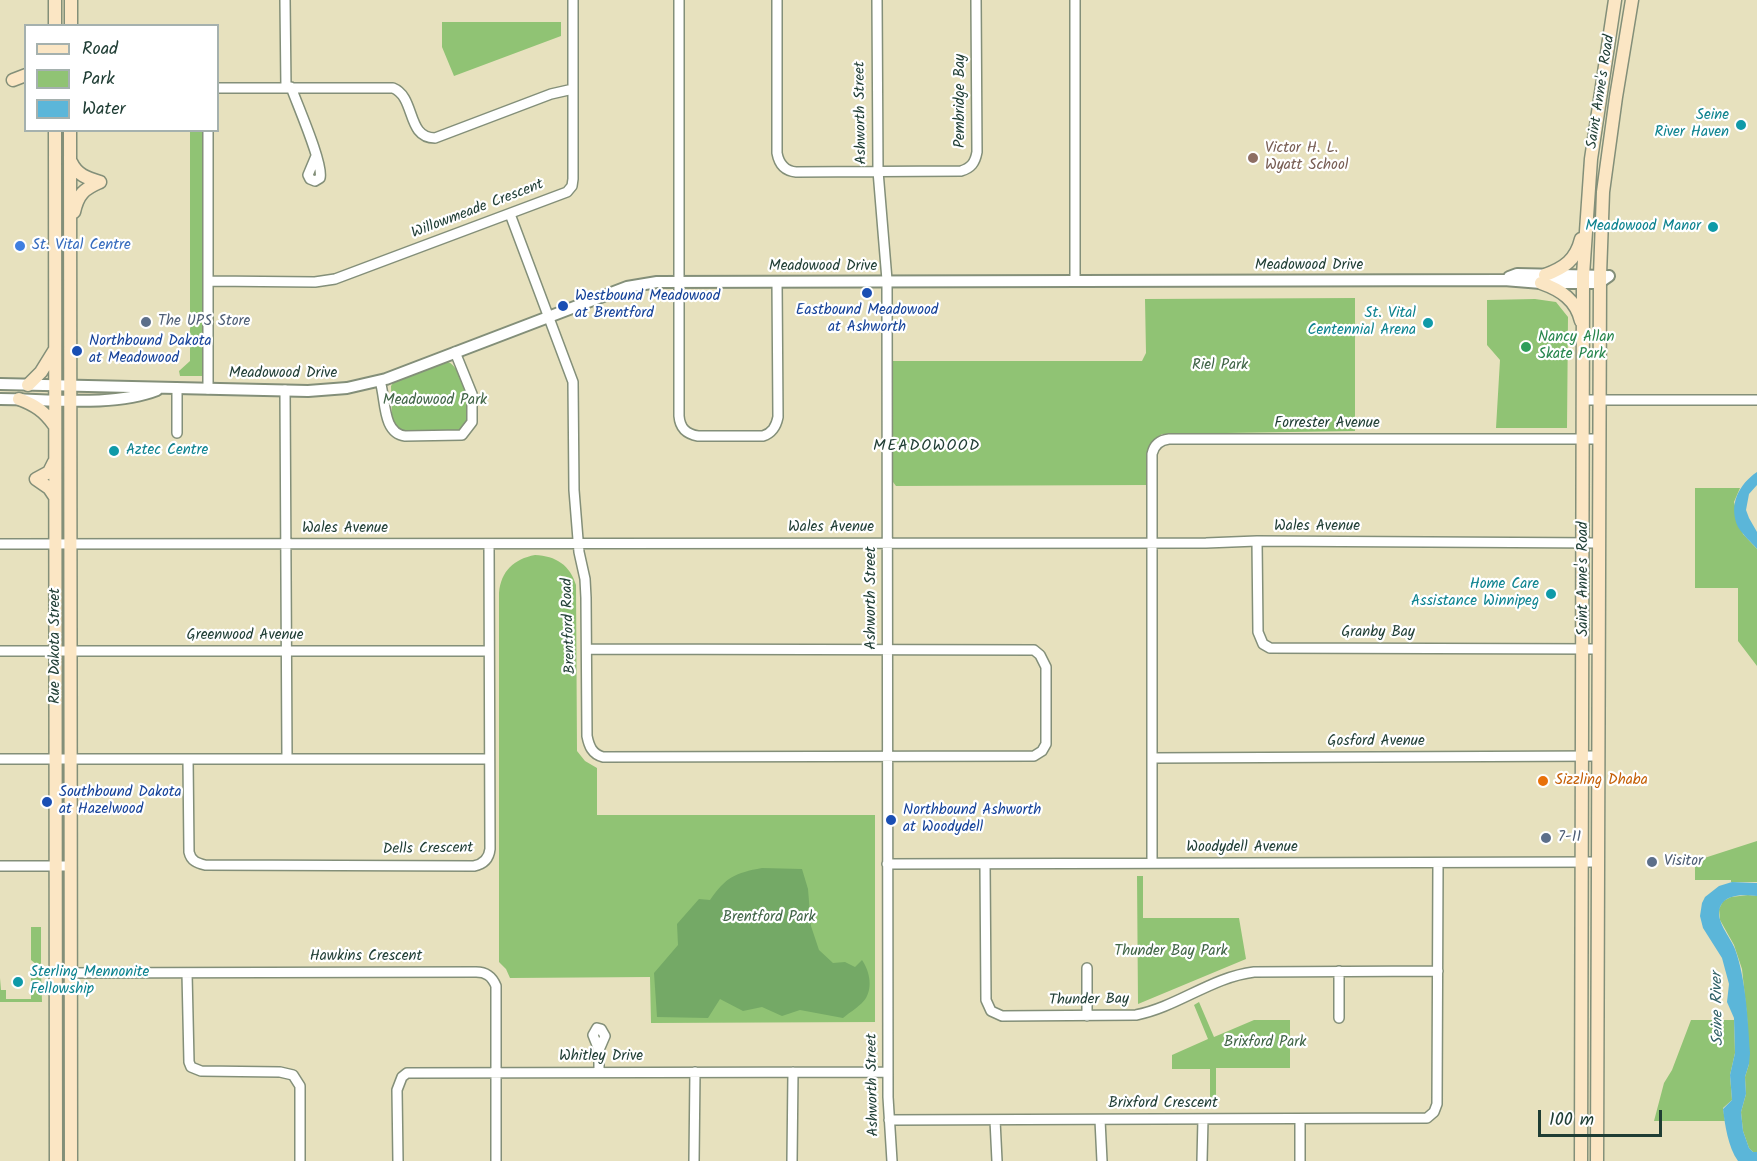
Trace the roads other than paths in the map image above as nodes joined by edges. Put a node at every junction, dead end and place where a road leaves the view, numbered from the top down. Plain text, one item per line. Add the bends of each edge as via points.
1 (55, 0) edge
2 (71, 0) edge
3 (285, 0) edge
4 (573, 0) edge
5 (679, 0) edge
6 (777, 0) edge
7 (877, 0) edge
8 (976, 0) edge
9 (1075, 0) edge
10 (1615, 0) edge
11 (1632, 0) edge
12 (55, 24) edge
13 (70, 24) edge
14 (1604, 71) junction
15 (1620, 72) junction
16 (24, 76) edge
17 (13, 80) dead end
18 (219, 88) edge
19 (289, 88) junction
20 (573, 88) junction
21 (55, 132) edge
22 (70, 132) edge
23 (208, 132) edge
24 (316, 156) dead end
25 (70, 161) junction
26 (878, 171) junction
27 (510, 214) junction
28 (1586, 220) junction
29 (70, 231) junction
30 (1543, 279) junction
31 (1583, 279) junction
32 (1599, 279) junction
33 (209, 281) junction
34 (1075, 281) junction
35 (679, 282) junction
36 (777, 282) junction
37 (887, 282) junction
38 (549, 316) junction
39 (1583, 334) junction
40 (54, 350) junction
41 (455, 352) junction
42 (381, 381) junction
43 (0, 384) edge
44 (28, 385) junction
45 (54, 385) junction
46 (70, 386) junction
47 (160, 389) junction
48 (177, 389) junction
49 (208, 389) junction
50 (285, 390) junction
51 (0, 399) edge
52 (19, 399) junction
53 (55, 400) junction
54 (1582, 400) junction
55 (1599, 400) junction
56 (1757, 400) edge
57 (71, 401) junction
58 (54, 425) junction
59 (177, 433) dead end
60 (1583, 439) junction
61 (1600, 439) junction
62 (54, 461) junction
63 (55, 497) junction
64 (1257, 541) junction
65 (887, 543) junction
66 (1154, 543) junction
67 (1583, 543) junction
68 (1599, 543) junction
69 (0, 544) edge
70 (63, 544) junction
71 (286, 544) junction
72 (489, 544) junction
73 (578, 544) junction
74 (1582, 645) junction
75 (1598, 646) junction
76 (587, 649) junction
77 (0, 651) edge
78 (55, 651) junction
79 (71, 651) junction
80 (286, 651) junction
81 (489, 651) junction
82 (887, 651) junction
83 (1582, 756) junction
84 (1598, 756) junction
85 (887, 757) junction
86 (1153, 758) junction
87 (0, 759) edge
88 (63, 759) junction
89 (188, 759) junction
90 (287, 759) junction
91 (489, 759) junction
92 (1582, 862) junction
93 (1598, 862) junction
94 (1152, 863) junction
95 (1438, 863) junction
96 (887, 864) junction
97 (985, 864) junction
98 (0, 866) edge
99 (55, 866) junction
100 (71, 866) junction
101 (1087, 968) dead end
102 (1339, 971) junction
103 (1437, 971) junction
104 (55, 973) junction
105 (71, 973) junction
106 (187, 973) junction
107 (1086, 1016) junction
108 (1339, 1018) dead end
109 (599, 1050) dead end
110 (599, 1072) junction
111 (695, 1072) junction
112 (793, 1072) junction
113 (888, 1072) junction
114 (496, 1073) junction
115 (1203, 1119) junction
116 (1300, 1119) junction
117 (889, 1120) junction
118 (995, 1120) junction
119 (1100, 1120) junction
120 (56, 1161) edge
121 (71, 1161) edge
122 (300, 1161) edge
123 (398, 1161) edge
124 (496, 1161) edge
125 (694, 1161) edge
126 (792, 1161) edge
127 (892, 1161) edge
128 (997, 1161) edge
129 (1102, 1161) edge
130 (1202, 1161) edge
131 (1300, 1161) edge
132 (1581, 1161) edge
133 (1597, 1161) edge

1 - 12 main road
2 - 13 main road
3 - 19 street
4 - 20 street, Willowmeade Crescent
5 - 35 street
6 - 26 street, Pembridge Bay via 779,161 792,171
7 - 26 street, Ashworth Street
8 - 26 street, Pembridge Bay via 974,163 961,171
9 - 34 street
10 - 14 main road, Saint Anne's Road
11 - 15 main road, Saint Anne's Road
14 - 15 main road
14 - 28 main road, Saint Anne's Road
15 - 32 main road, Saint Anne's Road via 1603,192
16 - 17 main road
18 - 19 street
19 - 20 street via 388,87 402,94 419,131 430,138
19 - 24 street
20 - 27 street, Willowmeade Crescent via 570,189
21 - 40 main road, Rue Dakota Street
22 - 25 main road, Rue Dakota Street
23 - 33 street
25 - 29 main road, Rue Dakota Street
25 - 29 main road via 75,171 100,182 83,190 76,201
26 - 37 street, Ashworth Street
27 - 33 street, Willowmeade Crescent via 335,279
27 - 38 street, Brentford Road
28 - 30 main road via 1571,261
28 - 31 main road, Saint Anne's Road
29 - 46 main road, Rue Dakota Street
30 - 31 street, Meadowood Drive
30 - 34 street, Meadowood Drive via 1517,274 1504,280
30 - 39 main road via 1575,305
31 - 32 street, Meadowood Drive
31 - 39 main road, Saint Anne's Road
32 - 55 main road, Saint Anne's Road
33 - 49 street
34 - 37 street, Meadowood Drive
35 - 36 street, Meadowood Drive
35 - 36 street via 679,421 688,434 698,436 763,436 775,427
35 - 38 street, Meadowood Drive via 627,287
36 - 37 street, Meadowood Drive
37 - 65 street, Ashworth Street
38 - 41 street, Meadowood Drive
38 - 73 street, Brentford Road via 573,382
39 - 54 main road, Saint Anne's Road
40 - 44 main road
40 - 45 main road, Rue Dakota Street
41 - 42 street, Meadowood Drive
41 - 42 street via 472,400 472,422 462,435 396,434 388,421
42 - 50 street, Meadowood Drive via 339,389
43 - 44 street, Meadowood Drive
44 - 45 street, Meadowood Drive
45 - 46 street, Meadowood Drive
45 - 53 main road, Rue Dakota Street
46 - 47 street, Meadowood Drive
46 - 57 main road, Rue Dakota Street
47 - 48 street, Meadowood Drive
47 - 57 street, Meadowood Drive via 144,395
48 - 49 street, Meadowood Drive
48 - 59 street
49 - 50 street, Meadowood Drive
50 - 71 street
51 - 52 street, Meadowood Drive
52 - 53 street, Meadowood Drive
52 - 58 main road via 45,412
53 - 57 street, Meadowood Drive
53 - 58 main road, Rue Dakota Street
54 - 55 street
54 - 60 main road, Saint Anne's Road
55 - 56 street
55 - 61 main road, Saint Anne's Road
57 - 70 main road, Rue Dakota Street
58 - 62 main road, Rue Dakota Street
60 - 61 street, Forrester Avenue
60 - 66 street, Forrester Avenue via 1164,440 1152,454
60 - 67 main road, Saint Anne's Road
61 - 68 main road, Saint Anne's Road
62 - 63 main road, Rue Dakota Street
62 - 63 main road via 49,472 36,479
63 - 70 main road, Rue Dakota Street
64 - 66 street, Wales Avenue
64 - 67 street, Wales Avenue
64 - 74 street, Granby Bay via 1258,632 1263,644 1270,648
65 - 66 street, Wales Avenue
65 - 73 street, Wales Avenue
65 - 82 street, Ashworth Street
66 - 86 street, Forrester Avenue
67 - 68 street, Wales Avenue
67 - 74 main road, Saint Anne's Road
68 - 75 main road, Saint Anne's Road
69 - 70 street, Wales Avenue
70 - 71 street, Wales Avenue
70 - 78 main road, Rue Dakota Street
70 - 79 main road, Rue Dakota Street
71 - 72 street, Wales Avenue
71 - 80 street
72 - 73 street, Wales Avenue
72 - 81 street, Dells Crescent
73 - 76 street, Brentford Road via 585,587
74 - 75 main road
74 - 83 main road, Saint Anne's Road
75 - 84 main road, Saint Anne's Road
76 - 82 street
76 - 85 street, Brentford Road via 588,744 599,756
77 - 78 street, Greenwood Avenue
78 - 79 street, Greenwood Avenue
78 - 88 main road, Rue Dakota Street
79 - 80 street, Greenwood Avenue
79 - 88 main road, Rue Dakota Street
80 - 81 street, Greenwood Avenue
80 - 90 street
81 - 91 street, Dells Crescent
82 - 85 street, Ashworth Street
82 - 85 street, Brentford Road via 1034,650 1046,667 1046,744 1034,756
83 - 84 street, Gosford Avenue
83 - 86 street, Gosford Avenue
83 - 92 main road, Saint Anne's Road
84 - 93 main road, Saint Anne's Road
85 - 96 street, Ashworth Street
86 - 94 street, Forrester Avenue
87 - 88 street
88 - 89 street
88 - 99 main road, Rue Dakota Street
88 - 100 main road, Rue Dakota Street
89 - 90 street
89 - 91 street, Dells Crescent via 189,852 193,860 205,865 283,866 478,865 489,856 490,849
90 - 91 street
92 - 93 street, Woodydell Avenue
92 - 95 street, Woodydell Avenue
92 - 132 main road, Saint Anne's Road
93 - 133 main road, Saint Anne's Road
94 - 95 street, Woodydell Avenue
94 - 97 street, Woodydell Avenue
95 - 103 street
96 - 97 street, Woodydell Avenue
96 - 113 street, Ashworth Street
97 - 107 street, Thunder Bay via 986,994 990,1009 1002,1017
98 - 99 street
99 - 100 street
99 - 104 main road, Rue Dakota Street
100 - 105 main road, Rue Dakota Street
101 - 107 street
102 - 103 street, Thunder Bay
102 - 107 street, Thunder Bay via 1245,973 1143,1014
102 - 108 street
103 - 116 street, Brixford Crescent via 1434,1112 1423,1119
104 - 105 street, Hawkins Crescent
104 - 120 main road, Rue Dakota Street
105 - 106 street, Hawkins Crescent
105 - 121 main road, Rue Dakota Street
106 - 114 street, Hawkins Crescent via 486,974 496,986
106 - 122 street via 191,1067 201,1071 293,1075 300,1086
109 - 110 street
110 - 111 street, Whitley Drive
110 - 114 street, Whitley Drive
111 - 112 street, Whitley Drive
111 - 125 street
112 - 113 street, Whitley Drive
112 - 126 street
113 - 117 street, Ashworth Street
114 - 123 street, Whitley Drive via 407,1073 402,1077 397,1090
114 - 124 street, Hawkins Crescent
115 - 116 street, Brixford Crescent
115 - 119 street, Brixford Crescent
115 - 130 street
116 - 131 street
117 - 118 street, Brixford Crescent
117 - 127 street, Ashworth Street
118 - 119 street, Brixford Crescent
118 - 128 street
119 - 129 street

